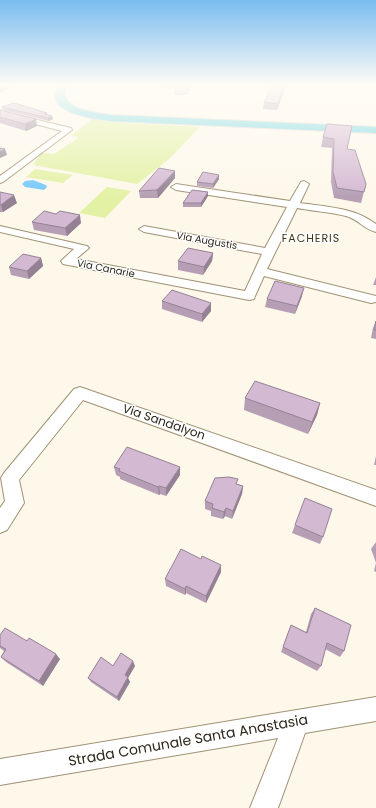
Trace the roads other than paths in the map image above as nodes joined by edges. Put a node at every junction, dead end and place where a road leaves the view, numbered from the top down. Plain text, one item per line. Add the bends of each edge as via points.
1 (39, 123) edge
2 (181, 123) edge
3 (285, 123) edge
4 (376, 127) edge
5 (376, 130) edge
6 (0, 180) edge
7 (304, 184) dead end
8 (176, 186) dead end
9 (294, 204) junction
10 (0, 229) edge
11 (144, 229) dead end
12 (376, 229) edge
13 (269, 252) junction
14 (260, 271) junction
15 (371, 299) dead end
16 (376, 498) edge
17 (8, 500) edge
18 (0, 524) edge
19 (376, 708) edge
20 (297, 722) junction
21 (0, 772) edge
22 (264, 808) edge

1 - 6 street via 68,130
2 - 5 main road
3 - 4 main road
7 - 9 street
8 - 9 street
9 - 12 street via 349,213
9 - 13 street
10 - 14 street, Via Canarie via 83,248 67,261 249,296
11 - 13 street, Via Augustis
13 - 14 street
14 - 15 street
16 - 17 street, Via Sandalyon via 80,393 10,478
17 - 18 street, Via Sandalyon
19 - 20 street, Strada Comunale Santa Anastasia
20 - 21 street, Strada Comunale Santa Anastasia
20 - 22 street

